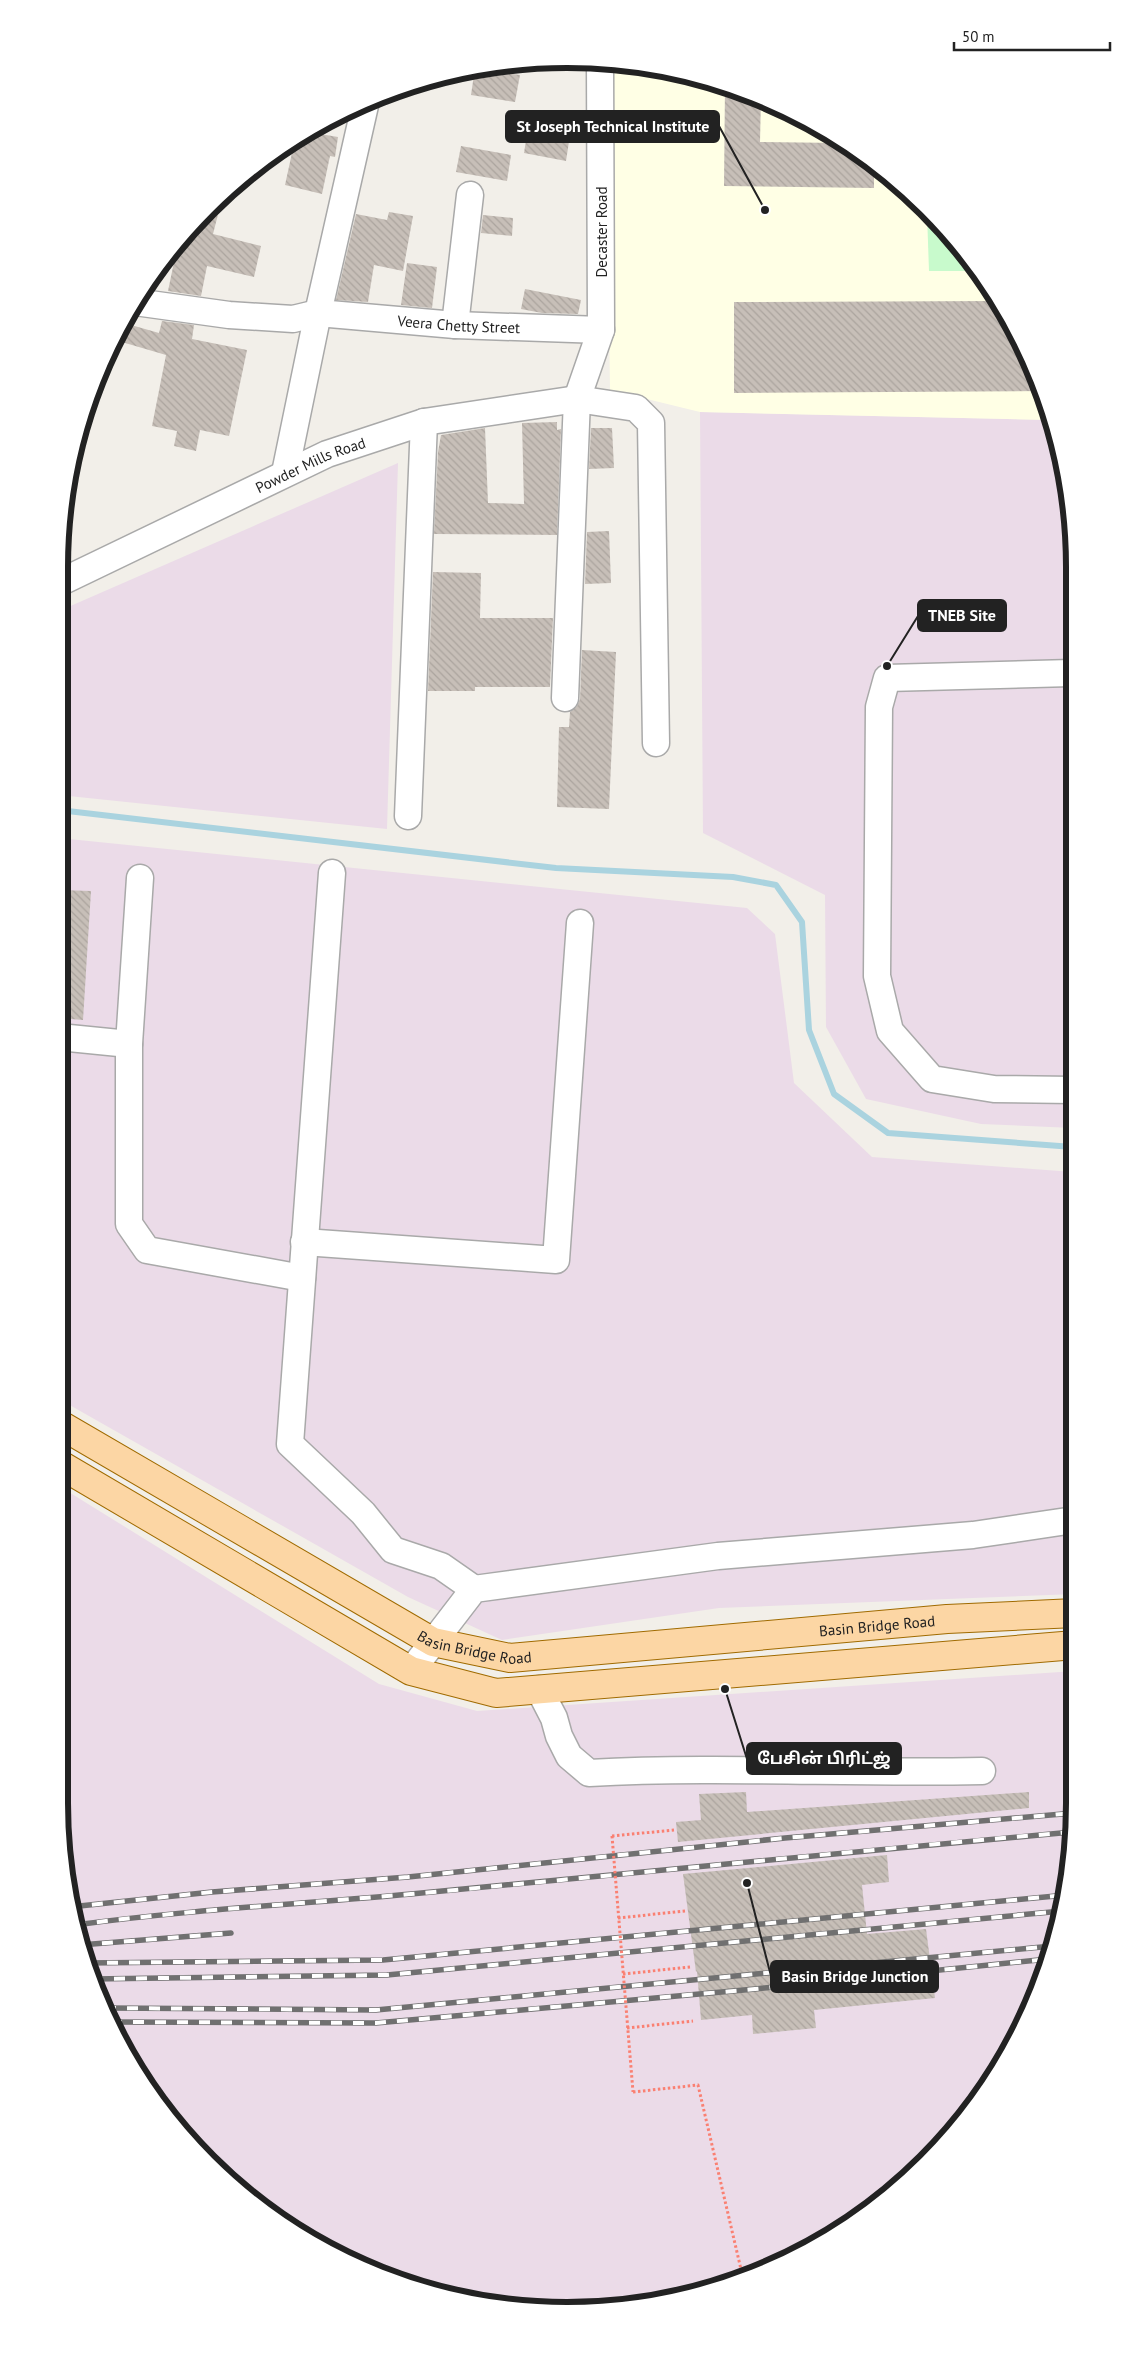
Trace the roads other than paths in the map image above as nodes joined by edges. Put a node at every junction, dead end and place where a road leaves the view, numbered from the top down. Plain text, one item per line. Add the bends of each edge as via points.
1 (600, 69) edge
2 (364, 111) edge
3 (470, 195) dead end
4 (143, 303) edge
5 (318, 313) junction
6 (455, 325) junction
7 (601, 330) junction
8 (577, 399) junction
9 (424, 422) junction
10 (286, 473) junction
11 (68, 579) edge
12 (1066, 673) edge
13 (565, 698) dead end
14 (656, 743) dead end
15 (408, 816) dead end
16 (332, 874) dead end
17 (140, 878) dead end
18 (580, 923) dead end
19 (68, 1038) edge
20 (129, 1044) junction
21 (1066, 1090) edge
22 (304, 1242) junction
23 (302, 1278) junction
24 (68, 1429) edge
25 (68, 1469) edge
26 (1066, 1521) edge
27 (474, 1588) junction
28 (1066, 1613) edge
29 (433, 1642) junction
30 (1066, 1646) edge
31 (411, 1671) junction
32 (539, 1689) junction
33 (982, 1771) dead end

1 - 7 street, Decaster Road
2 - 5 street
3 - 6 street
4 - 5 street, Veera Chetty Street via 229,315 293,319
5 - 6 street, Veera Chetty Street
5 - 10 street
6 - 7 street, Veera Chetty Street
7 - 8 street, Decaster Road
8 - 9 street, Powder Mills Road
8 - 13 street, Decaster Road
8 - 14 street, Powder Mills Road via 636,408 651,422
9 - 10 street, Powder Mills Road via 327,454
9 - 15 street
10 - 11 street, Powder Mills Road
12 - 21 street via 886,678 879,707 877,976 890,1031 932,1079 994,1089
16 - 22 street
17 - 20 street
18 - 22 street via 556,1260
19 - 20 street
20 - 23 street via 129,1224 147,1250
22 - 23 street
23 - 27 street via 290,1444 364,1513 393,1550 441,1566
24 - 29 main road, Basin Bridge Road
25 - 31 main road
26 - 27 street via 973,1535 718,1556
27 - 29 street
28 - 29 main road, Basin Bridge Road via 947,1619 510,1658
29 - 31 street
30 - 32 main road
31 - 32 main road via 496,1693
32 - 33 street via 568,1756 589,1774 656,1770

